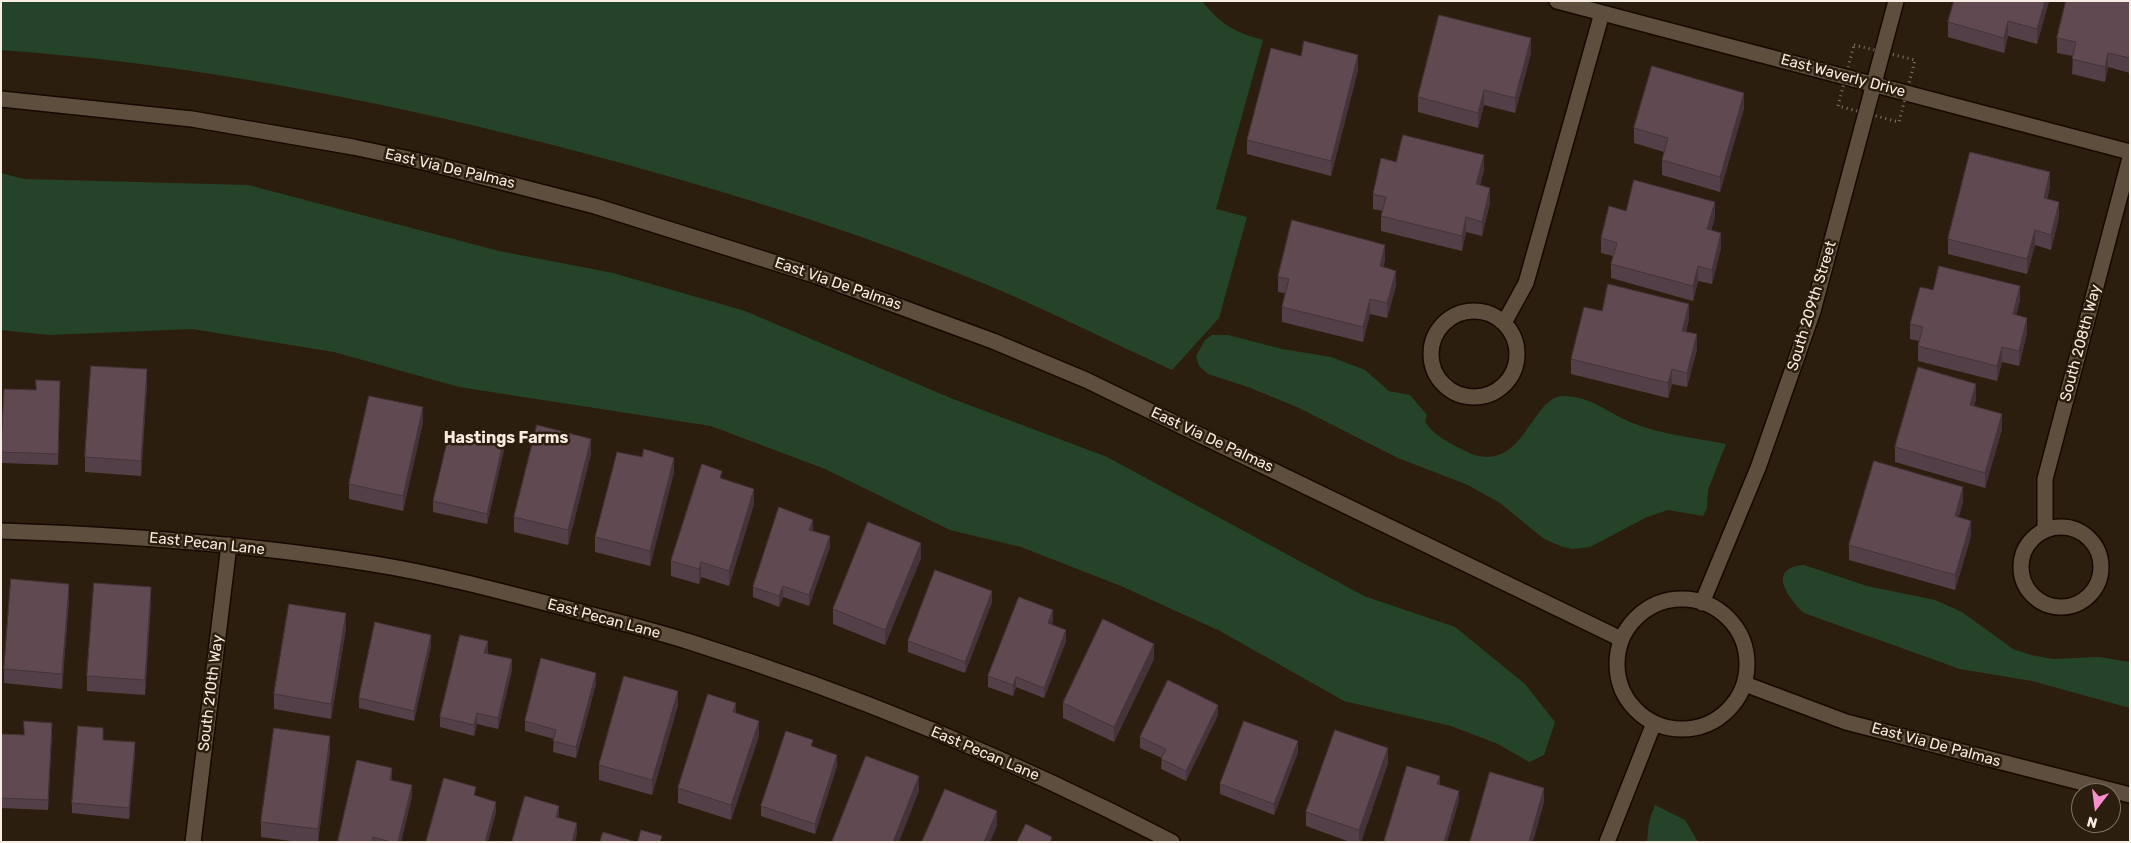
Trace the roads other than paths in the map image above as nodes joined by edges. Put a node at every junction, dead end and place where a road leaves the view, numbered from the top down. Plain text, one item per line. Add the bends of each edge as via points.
1 (1557, 1) edge
2 (1896, 1) edge
3 (1602, 13) junction
4 (1874, 84) junction
5 (1, 98) edge
6 (2130, 152) edge
7 (2130, 158) edge
8 (1504, 323) junction
9 (2045, 530) junction
10 (1, 531) edge
11 (229, 545) junction
12 (1702, 602) junction
13 (1621, 639) junction
14 (1745, 684) junction
15 (1654, 723) junction
16 (2130, 795) edge
17 (193, 842) edge
18 (1172, 842) edge
19 (1607, 842) edge

1 - 3 street, East Waverly Drive
2 - 4 street, South 209th Street
3 - 4 street, East Waverly Drive
3 - 8 street via 1526,283
4 - 6 street, East Waverly Drive
4 - 12 street, South 209th Street via 1806,330 1758,468
5 - 13 street, East Via De Palmas via 192,120 381,153 595,206 805,272 993,341 1086,380
7 - 9 street, South 208th Way via 2045,479
8 - 8 street via 1478,311 1451,317 1440,327 1430,353 1438,379 1448,389 1476,398 1502,388 1511,376 1517,348
9 - 9 street via 2026,546 2020,571 2024,583 2041,602 2066,607 2078,603 2098,584 2100,557 2095,545 2085,534 2073,528 2059,526
10 - 11 street, East Pecan Lane via 128,536
11 - 17 street, South 210th Way
11 - 18 street, East Pecan Lane via 376,564 515,595 689,641 852,699 1015,765
12 - 13 street via 1664,601 1646,609
12 - 14 street via 1735,626 1744,644 1748,664
13 - 15 street via 1616,658 1618,679 1638,714
14 - 15 street via 1735,704 1719,719 1699,728 1677,730
14 - 16 street, East Via De Palmas via 1846,722
15 - 19 street

